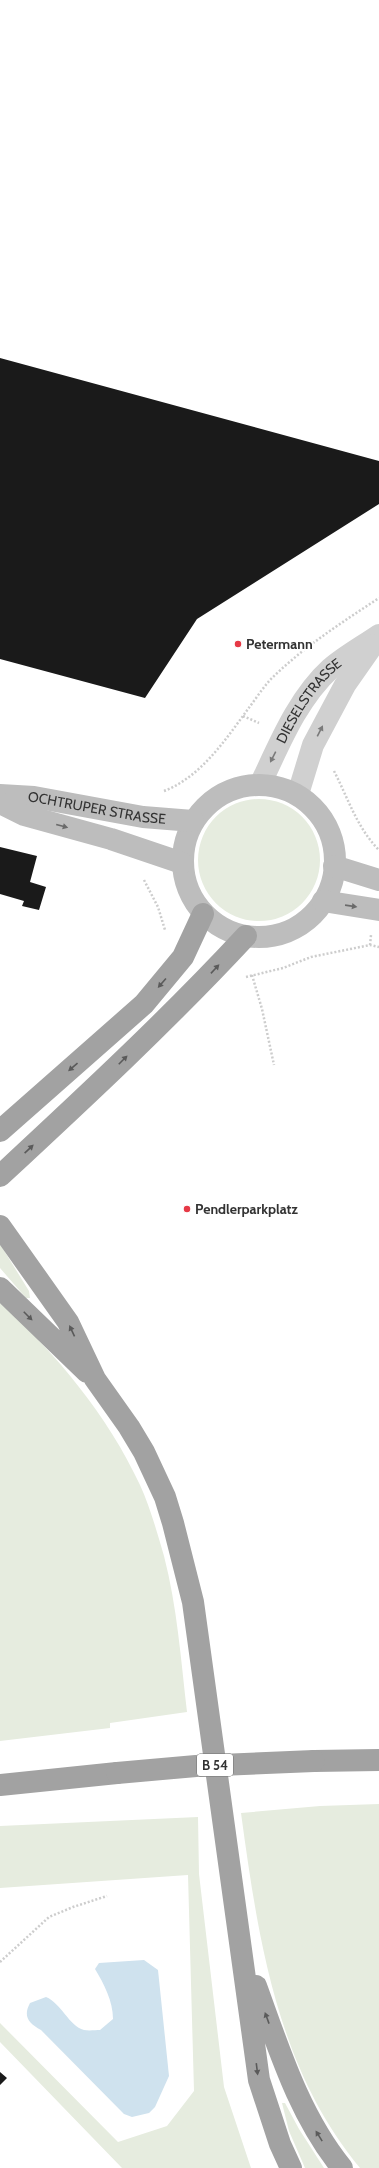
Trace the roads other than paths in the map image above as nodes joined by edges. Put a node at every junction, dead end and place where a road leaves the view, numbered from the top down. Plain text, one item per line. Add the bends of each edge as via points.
1 (379, 635) edge
2 (260, 785) junction
3 (298, 794) junction
4 (0, 795) edge
5 (0, 803) edge
6 (193, 821) junction
7 (182, 864) junction
8 (334, 866) junction
9 (379, 880) edge
10 (323, 901) junction
11 (379, 910) edge
12 (203, 914) junction
13 (246, 936) junction
14 (0, 1131) edge
15 (0, 1176) edge
16 (0, 1226) edge
17 (0, 1288) edge
18 (95, 1379) junction
19 (379, 1760) edge
20 (2, 1784) edge
21 (242, 1947) junction
22 (291, 2168) edge
23 (342, 2168) edge

1 -> 2 street, DIESELSTRASSE via 331,668 310,693 292,720
3 -> 1 street, DIESELSTRASSE via 312,746 325,720
2 - 3 main road via 276,785
2 - 6 main road via 250,785 222,794 205,807
3 - 8 main road via 328,828
4 - 6 main road, OCHTRUPER STRASSE via 34,797 143,817
5 -> 7 main road, OCHTRUPER STRASSE via 24,815 137,847
6 - 7 main road via 185,838
7 - 12 main road via 188,892
8 - 9 main road
8 - 10 main road via 333,879
10 -> 11 main road
10 - 13 main road via 308,919 291,930 264,937
12 - 13 main road via 224,929
12 -> 14 highway via 183,957 144,1004
15 -> 13 highway via 116,1068
18 -> 16 highway via 68,1322
17 -> 18 highway
18 - 21 highway via 144,1452 165,1497 183,1559 193,1602
19 - 20 highway, B 54, bridge via 314,1761 116,1773
21 -> 22 highway via 259,2080 280,2144
23 -> 21 highway via 318,2134 287,2073

